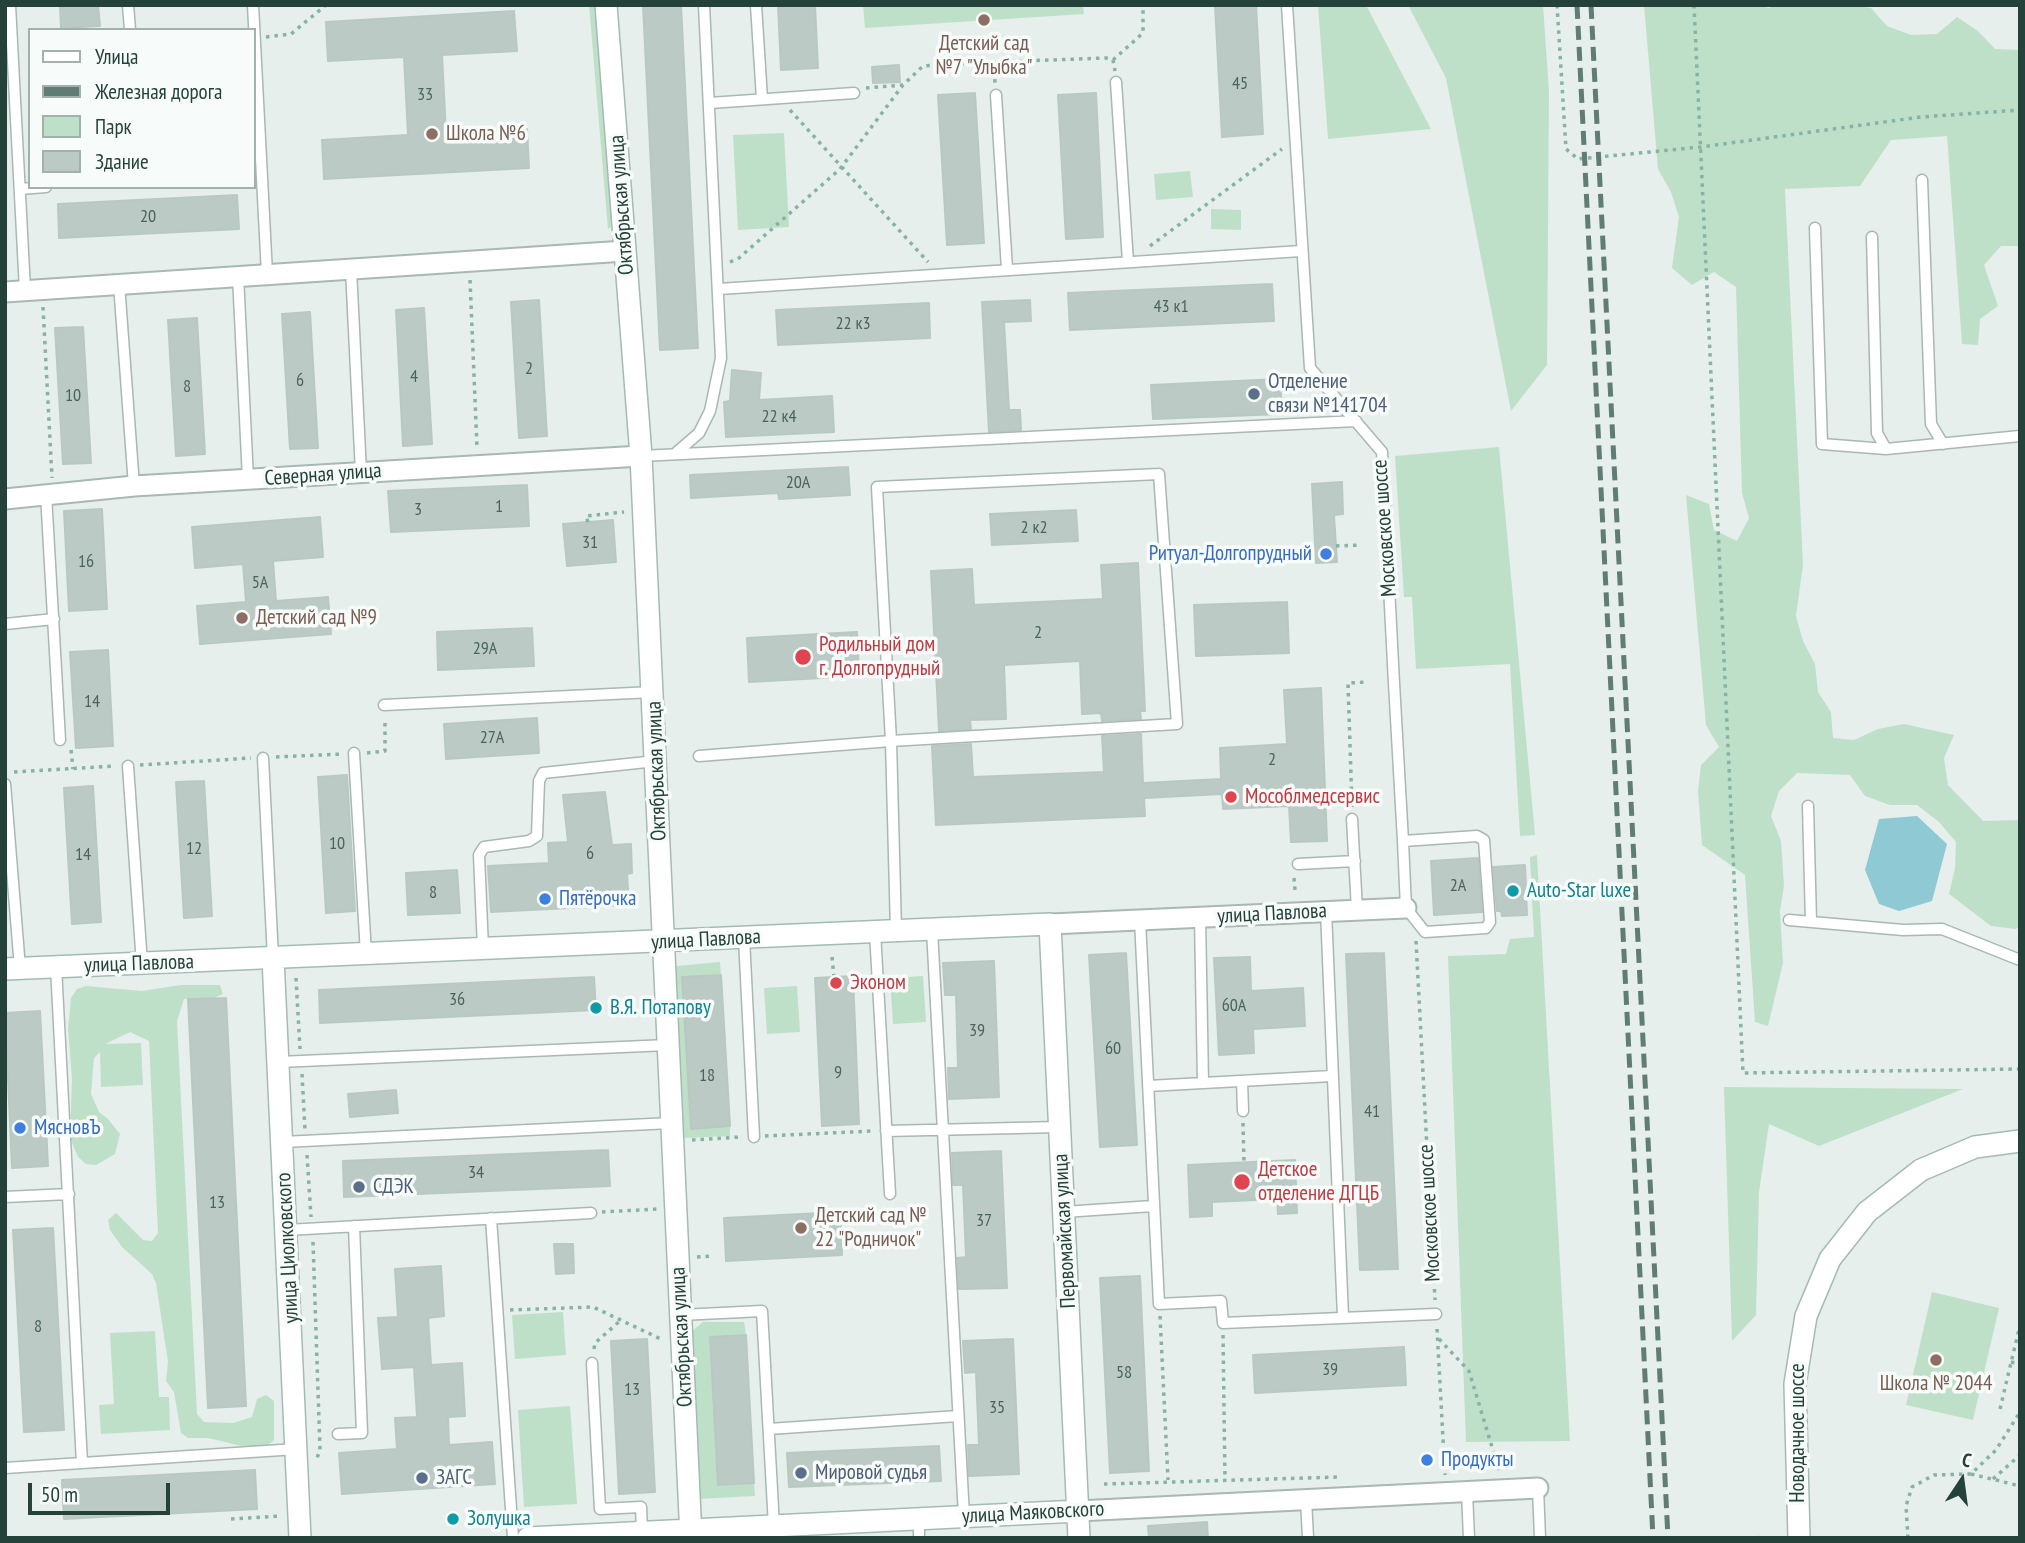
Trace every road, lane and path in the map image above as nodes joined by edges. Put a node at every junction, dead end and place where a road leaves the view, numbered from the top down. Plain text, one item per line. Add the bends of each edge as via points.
1 (10, 5) edge
2 (128, 5) edge
3 (253, 5) edge
4 (326, 5) edge
5 (606, 5) edge
6 (704, 5) edge
7 (756, 5) edge
8 (1143, 5) edge
9 (1287, 5) edge
10 (1557, 5) edge
11 (1694, 5) edge
12 (130, 28) edge
13 (254, 28) edge
14 (256, 38) edge
15 (1113, 60) junction
16 (994, 62) junction
17 (1116, 82) joint
18 (903, 85) junction
19 (854, 93) joint
20 (996, 95) joint
21 (779, 98) junction
22 (762, 99) junction
23 (710, 103) junction
24 (2020, 110) edge
25 (256, 129) edge
26 (1701, 147) junction
27 (1283, 149) dead end
28 (840, 169) junction
29 (257, 174) edge
30 (1922, 180) dead end
31 (28, 188) edge
32 (20, 189) junction
33 (1815, 228) dead end
34 (1872, 237) dead end
35 (625, 251) junction
36 (1301, 251) junction
37 (1128, 262) junction
38 (719, 268) junction
39 (351, 269) junction
40 (1007, 269) junction
41 (267, 274) junction
42 (940, 274) junction
43 (238, 276) junction
44 (470, 278) dead end
45 (119, 284) junction
46 (719, 289) junction
47 (15, 291) edge
48 (43, 304) dead end
49 (1356, 421) junction
50 (2020, 436) edge
51 (1943, 443) junction
52 (1886, 449) junction
53 (676, 452) junction
54 (641, 456) junction
55 (478, 464) junction
56 (361, 473) junction
57 (248, 480) junction
58 (134, 486) junction
59 (50, 494) junction
60 (5, 499) edge
61 (636, 510) dead end
62 (588, 522) dead end
63 (1361, 545) dead end
64 (1336, 546) dead end
65 (54, 619) junction
66 (5, 624) edge
67 (1367, 682) dead end
68 (654, 692) junction
69 (384, 705) joint
70 (60, 740) dead end
71 (891, 741) junction
72 (354, 753) junction
73 (699, 756) dead end
74 (263, 758) junction
75 (657, 761) junction
76 (128, 766) junction
77 (5, 773) edge
78 (5, 784) edge
79 (1373, 793) dead end
80 (1352, 795) junction
81 (1326, 796) dead end
82 (1808, 806) dead end
83 (1352, 820) joint
84 (1403, 841) junction
85 (1354, 861) junction
86 (1298, 864) dead end
87 (1406, 908) junction
88 (1357, 910) junction
89 (1326, 911) junction
90 (1200, 917) junction
91 (1140, 920) junction
92 (1789, 920) dead end
93 (1811, 922) junction
94 (1050, 924) junction
95 (932, 930) junction
96 (885, 932) junction
97 (1415, 932) dead end
98 (744, 938) junction
99 (664, 942) junction
100 (483, 949) junction
101 (366, 954) junction
102 (832, 957) dead end
103 (273, 958) junction
104 (2020, 960) edge
105 (142, 964) junction
106 (56, 967) junction
107 (13, 969) edge
108 (834, 977) dead end
109 (296, 978) dead end
110 (668, 1045) junction
111 (301, 1061) junction
112 (279, 1062) junction
113 (2020, 1069) edge
114 (1332, 1076) junction
115 (1242, 1081) junction
116 (1203, 1083) junction
117 (1148, 1086) junction
118 (1243, 1111) joint
119 (671, 1124) junction
120 (1060, 1126) junction
121 (943, 1129) junction
122 (886, 1131) junction
123 (754, 1136) junction
124 (686, 1140) dead end
125 (306, 1141) junction
126 (2020, 1141) edge
127 (283, 1142) junction
128 (1244, 1163) dead end
129 (69, 1194) junction
130 (890, 1194) dead end
131 (5, 1197) edge
132 (1153, 1206) junction
133 (659, 1209) dead end
134 (1064, 1212) junction
135 (591, 1213) joint
136 (491, 1218) junction
137 (354, 1226) junction
138 (312, 1229) junction
139 (287, 1230) junction
140 (712, 1256) dead end
141 (691, 1258) dead end
142 (1159, 1304) junction
143 (498, 1310) junction
144 (1436, 1314) junction
145 (681, 1315) junction
146 (1343, 1317) junction
147 (621, 1320) junction
148 (1223, 1324) junction
149 (2020, 1325) edge
150 (1437, 1337) junction
151 (665, 1342) dead end
152 (2011, 1362) junction
153 (592, 1363) joint
154 (2020, 1364) edge
155 (2000, 1409) dead end
156 (2020, 1412) edge
157 (958, 1416) junction
158 (769, 1429) junction
159 (338, 1434) dead end
160 (298, 1449) junction
161 (2020, 1455) edge
162 (82, 1463) junction
163 (315, 1465) dead end
164 (5, 1468) edge
165 (1486, 1471) dead end
166 (1458, 1473) dead end
167 (1970, 1474) junction
168 (1431, 1475) dead end
169 (1349, 1477) dead end
170 (1993, 1479) junction
171 (1225, 1480) junction
172 (1168, 1481) junction
173 (1104, 1484) dead end
174 (1445, 1484) junction
175 (2020, 1486) edge
176 (1538, 1488) joint
177 (1467, 1493) junction
178 (1306, 1500) junction
179 (1170, 1507) junction
180 (1078, 1511) junction
181 (964, 1517) junction
182 (774, 1526) junction
183 (919, 1529) edge
184 (642, 1532) junction
185 (691, 1534) edge
186 (605, 1536) edge
187 (1764, 1537) edge
188 (300, 1538) edge
189 (513, 1538) edge
190 (528, 1538) edge
191 (1079, 1538) edge
192 (1308, 1538) edge
193 (1469, 1538) edge
194 (1541, 1538) edge
195 (1756, 1538) edge
196 (1799, 1538) edge
197 (1908, 1538) edge

1 - 32 lane
2 - 12 lane
3 - 13 lane
4 - 14 path via 291,34
5 - 35 street, Октябрьская улица
6 - 23 lane
7 - 22 lane
8 - 15 path via 1143,33
9 - 36 lane, Московское шоссе
10 - 26 path via 1566,149 1578,159
11 - 26 path
15 - 16 path
15 - 17 path
16 - 18 path via 923,66
16 - 20 path
17 - 37 lane
18 - 19 path
18 - 28 path
19 - 21 lane
20 - 40 lane
21 - 22 lane
21 - 28 path
22 - 23 lane
23 - 38 lane
24 - 26 path via 1921,117
25 - 29 lane
26 - 113 path via 1743,1073
27 - 37 path
28 - 38 path via 739,258
28 - 42 path
29 - 41 lane
30 - 51 lane via 1931,424
31 - 32 lane
32 - 47 lane
33 - 52 lane via 1822,444
34 - 52 lane via 1877,433
35 - 39 street
35 - 54 street, Октябрьская улица
36 - 37 lane
36 - 49 lane, Московское шоссе via 1310,368
37 - 40 lane
38 - 46 lane
39 - 41 street
39 - 56 lane
40 - 42 lane
41 - 43 street
42 - 46 lane
43 - 45 street
43 - 57 lane
44 - 55 path
45 - 47 street
45 - 58 lane
46 - 53 lane via 718,383 699,433
48 - 59 path
49 - 53 lane
49 - 84 lane, Московское шоссе via 1382,452
50 - 51 lane
51 - 52 lane
53 - 54 lane
54 - 55 street, Северная улица
54 - 68 street, Октябрьская улица
55 - 56 street, Северная улица
56 - 57 street, Северная улица
57 - 58 street, Северная улица
58 - 59 street, Северная улица
59 - 60 street, Северная улица
59 - 65 lane
61 - 62 path via 586,516
63 - 64 path
65 - 66 lane
65 - 70 lane
67 - 80 path via 1348,683
68 - 69 lane
68 - 75 street, Октябрьская улица
69 - 72 path via 385,751
71 - 71 lane via 1177,724 1159,474 877,487
71 - 73 lane
71 - 96 lane
72 - 74 path
72 - 101 lane
74 - 76 path
74 - 103 lane
75 - 99 street, Октябрьская улица
75 - 100 lane via 543,773 537,836 484,848 479,855
76 - 77 path
76 - 105 lane
78 - 107 lane
79 - 80 path
80 - 81 path
80 - 83 path
82 - 93 lane
83 - 85 lane
84 - 87 lane, Московское шоссе
84 - 87 lane via 1481,838 1490,922 1486,928 1425,932
85 - 86 lane
85 - 88 lane
87 - 88 street, улица Павлова
88 - 89 street, улица Павлова
89 - 90 street, улица Павлова
89 - 114 lane
90 - 91 street, улица Павлова
90 - 116 lane
91 - 94 street, улица Павлова
91 - 117 lane
92 - 93 lane
93 - 104 lane via 1942,929
94 - 95 street, улица Павлова
94 - 120 street, Первомайская улица
95 - 96 street, улица Павлова
95 - 121 lane
96 - 98 street, улица Павлова
96 - 122 lane
97 - 144 path, Московское шоссе
98 - 99 street, улица Павлова
98 - 123 lane
99 - 100 street, улица Павлова
99 - 110 street, Октябрьская улица
100 - 101 street, улица Павлова
101 - 103 street, улица Павлова
102 - 108 path
103 - 105 street, улица Павлова
103 - 112 street, улица Циолковского
105 - 106 street, улица Павлова
106 - 107 street, улица Павлова
106 - 129 lane
109 - 111 path
110 - 111 lane
110 - 119 street, Октябрьская улица
111 - 112 lane
111 - 125 path
112 - 127 street, улица Циолковского
114 - 115 lane
114 - 146 lane
115 - 116 lane
115 - 118 lane
116 - 117 lane
117 - 132 lane
118 - 128 path
119 - 125 lane
119 - 145 street, Октябрьская улица
120 - 121 lane
120 - 134 street, Первомайская улица
121 - 122 lane
121 - 157 lane
122 - 123 path
122 - 130 lane
123 - 124 path
125 - 127 lane
125 - 138 path
126 - 196 street, Новодачное шоссе via 1975,1147 1947,1157 1892,1190 1867,1212 1830,1259 1806,1317 1795,1384
127 - 139 street, улица Циолковского
129 - 131 lane
129 - 162 lane
132 - 134 lane
132 - 142 lane
133 - 135 path
134 - 180 street, Первомайская улица
135 - 136 lane
136 - 137 lane
136 - 143 lane
137 - 138 lane
137 - 159 lane via 362,1433
138 - 139 lane
138 - 163 path via 320,1450
139 - 160 street, улица Циолковского
140 - 141 path
142 - 148 lane via 1222,1301
142 - 172 path
143 - 147 path via 593,1307
143 - 189 lane
144 - 146 lane
144 - 150 path, Московское шоссе
145 - 158 lane via 762,1311
145 - 185 street, Октябрьская улица
146 - 148 lane
147 - 151 path
147 - 153 path via 595,1343
148 - 171 path
149 - 152 path
150 - 165 path via 1469,1371 1499,1470
150 - 174 path, Московское шоссе
152 - 154 path
152 - 155 path
153 - 184 lane via 600,1509 641,1507
156 - 167 path via 1996,1450
157 - 158 lane
157 - 181 lane
158 - 182 lane
160 - 162 lane
160 - 188 street, улица Циолковского
161 - 170 path
162 - 164 lane
166 - 174 path
167 - 170 path
167 - 197 path via 1934,1475 1912,1487 1906,1506
168 - 174 path
169 - 171 path
170 - 175 path
171 - 172 path
172 - 173 path
172 - 179 path
174 - 177 street, улица Маяковского
174 - 178 street, улица Маяковского
176 - 177 street, улица Маяковского
176 - 194 lane
177 - 193 lane
178 - 179 street, улица Маяковского
178 - 192 lane
179 - 180 street, улица Маяковского
180 - 181 street, улица Маяковского
180 - 191 street, Первомайская улица
181 - 183 street, улица Маяковского
182 - 183 street, улица Маяковского
182 - 185 street, улица Маяковского
184 - 185 street, улица Маяковского
184 - 186 street, улица Маяковского
186 - 190 street, улица Маяковского
187 - 195 path

